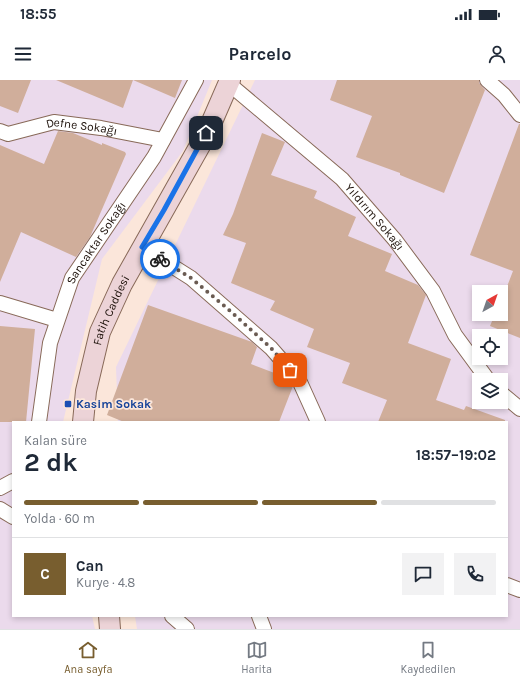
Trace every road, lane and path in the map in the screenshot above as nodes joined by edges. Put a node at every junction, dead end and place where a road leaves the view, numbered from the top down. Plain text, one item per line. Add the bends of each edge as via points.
1 (196, 80) edge
2 (487, 80) edge
3 (229, 82) edge
4 (520, 115) edge
5 (0, 132) edge
6 (163, 140) junction
7 (142, 247) junction
8 (0, 303) edge
9 (58, 320) junction
10 (483, 373) edge
11 (508, 399) edge
12 (520, 409) edge
13 (39, 421) edge
14 (82, 421) edge
15 (318, 421) edge
16 (12, 482) edge
17 (0, 488) edge
18 (0, 510) edge
19 (12, 516) edge
20 (508, 585) edge
21 (520, 590) edge
22 (109, 617) edge
23 (173, 617) edge
24 (259, 617) edge
25 (110, 629) edge
26 (187, 629) edge
27 (264, 629) edge

1 - 6 street, Sancaktar Sokağı
2 - 4 street via 504,95
3 - 7 street, Fatih Caddesi via 206,133
3 - 10 street, Yıldırım Sokağı via 342,179 396,240 433,291 455,335
5 - 6 street, Defne Sokağı via 8,134 54,122
6 - 9 street, Sancaktar Sokağı via 72,278
7 - 14 street, Fatih Caddesi via 100,332 86,391
7 - 15 street via 191,278 271,348 299,380
8 - 9 street
9 - 13 street, Sancaktar Sokağı via 50,343
11 - 12 street
16 - 17 street
18 - 19 street
20 - 21 street
22 - 25 street
23 - 26 street
24 - 27 street

